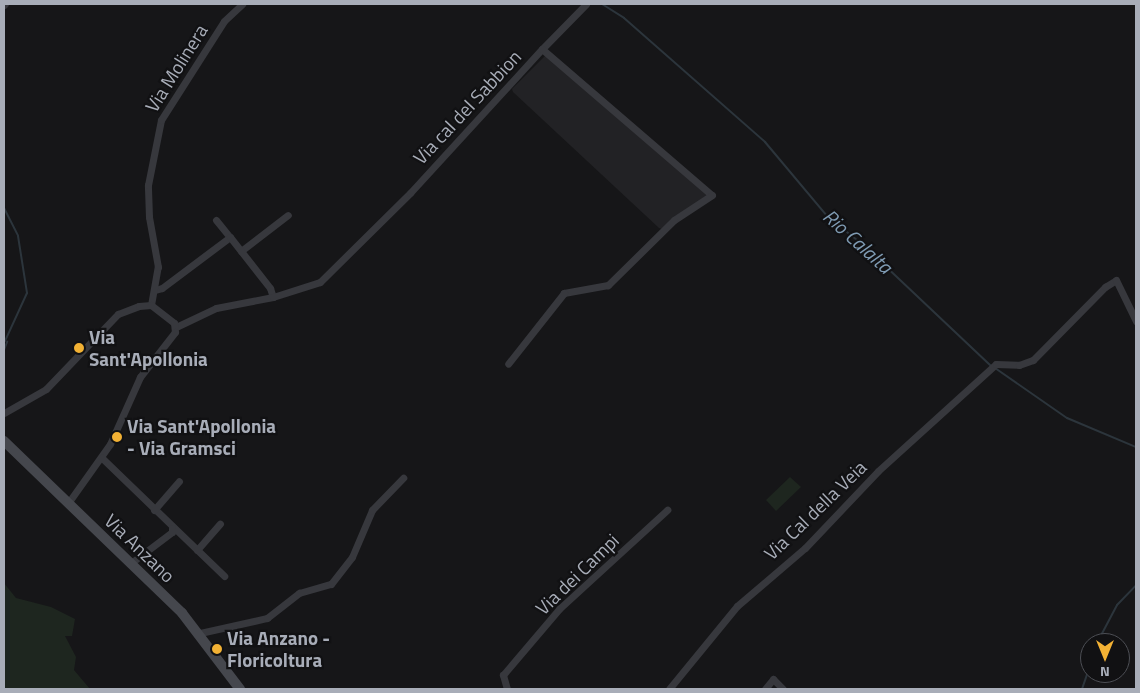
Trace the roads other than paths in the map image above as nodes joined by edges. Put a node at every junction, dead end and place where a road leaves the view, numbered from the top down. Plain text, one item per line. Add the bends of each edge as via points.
1 (242, 4) edge
2 (586, 4) edge
3 (542, 49) junction
4 (288, 215) dead end
5 (216, 220) dead end
6 (230, 237) junction
7 (241, 252) junction
8 (155, 290) junction
9 (273, 297) junction
10 (151, 305) junction
11 (1136, 321) edge
12 (176, 327) junction
13 (508, 364) dead end
14 (4, 413) edge
15 (4, 441) edge
16 (102, 458) junction
17 (403, 478) dead end
18 (179, 481) dead end
19 (68, 503) junction
20 (154, 510) junction
21 (667, 510) dead end
22 (220, 524) dead end
23 (172, 528) junction
24 (197, 550) junction
25 (131, 563) junction
26 (224, 576) dead end
27 (200, 634) junction
28 (240, 689) edge
29 (507, 689) edge
30 (669, 689) edge
31 (765, 689) edge
32 (783, 689) edge

1 - 8 street, Via Molinera via 224,21 161,120 147,194 157,255
2 - 3 street
3 - 9 street, Via cal del Sabbion via 410,193 320,282
3 - 13 street, Via cal del Sabbion via 712,195 674,220 608,285 564,293
4 - 7 street
5 - 6 street
6 - 7 street
6 - 8 street
7 - 9 street via 270,288
8 - 10 street, Via Molinera
9 - 12 street via 216,308
10 - 12 street
10 - 14 street via 132,308 113,318 46,389
11 - 30 street, Via Cal della Veia via 1114,281 1033,360 1019,365 992,367 873,476 805,548 737,606
12 - 16 street via 140,377
15 - 19 main road, Via Anzano
16 - 19 street
16 - 20 street
17 - 27 street via 372,510 352,557 331,584 299,593 267,618
18 - 20 street
19 - 25 main road, Via Anzano
20 - 23 street
21 - 29 street, Via dei Campi via 559,609 503,675
22 - 24 street
23 - 24 street
23 - 25 street via 172,532
24 - 26 street
25 - 27 main road, Via Anzano
27 - 28 main road, Via Anzano
31 - 32 street via 773,679

